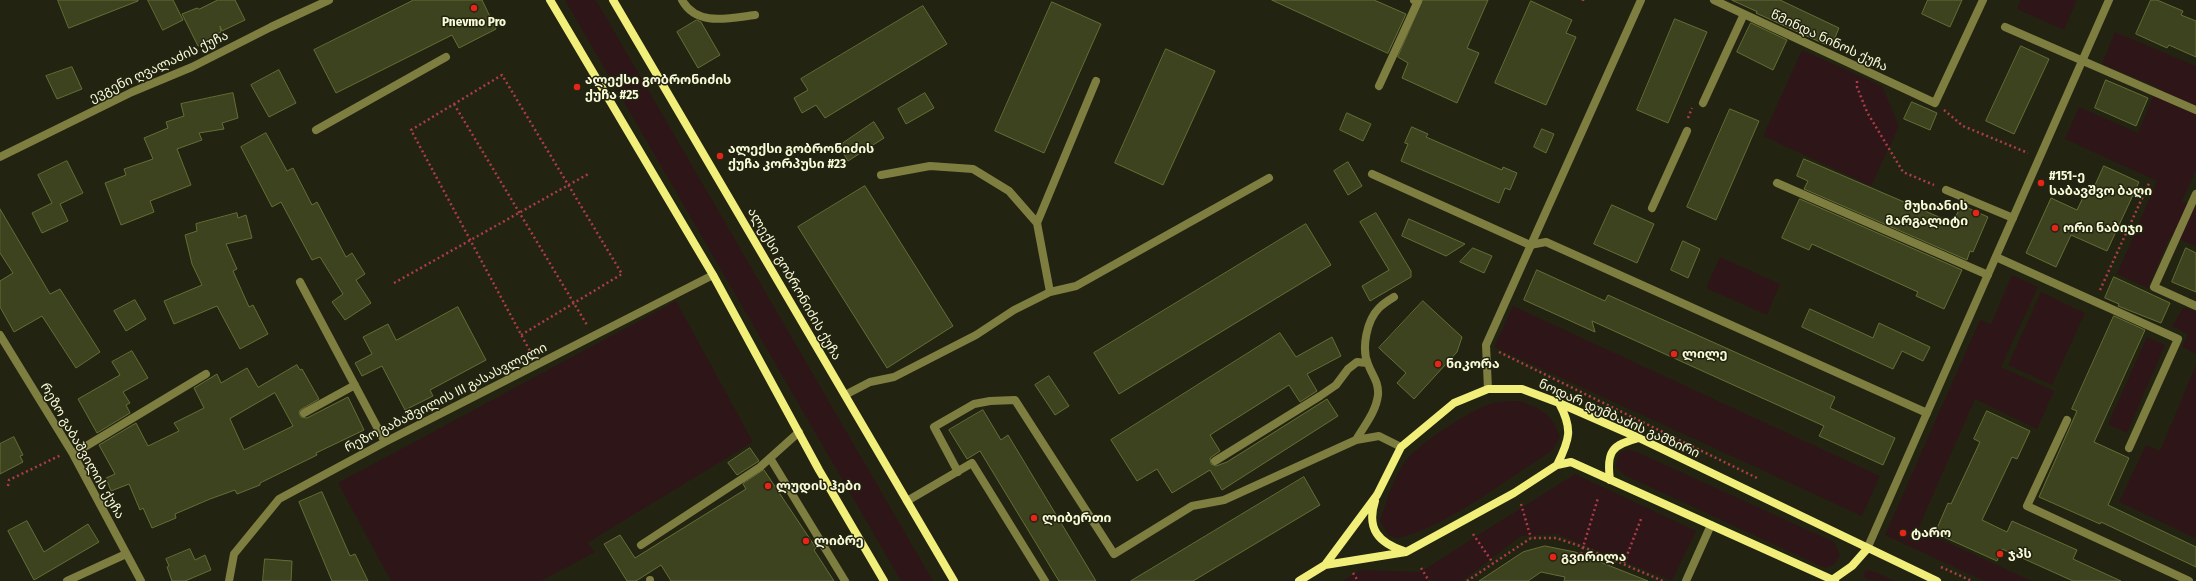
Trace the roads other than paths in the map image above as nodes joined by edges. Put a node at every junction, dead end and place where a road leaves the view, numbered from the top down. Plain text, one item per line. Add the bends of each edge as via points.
1 (329, 0) edge
2 (550, 0) edge
3 (613, 0) edge
4 (682, 0) edge
5 (1414, 0) edge
6 (1641, 0) edge
7 (1714, 0) edge
8 (1983, 0) edge
9 (2109, 0) edge
10 (1744, 14) junction
11 (755, 15) dead end
12 (2005, 27) dead end
13 (446, 57) dead end
14 (2082, 61) junction
15 (1096, 81) dead end
16 (1379, 86) dead end
17 (1703, 103) road end
18 (2196, 110) edge
19 (316, 130) dead end
20 (1687, 131) road end
21 (0, 157) edge
22 (1372, 174) dead end
23 (881, 175) dead end
24 (1269, 178) dead end
25 (1777, 183) dead end
26 (1946, 190) road end
27 (2196, 194) edge
28 (1652, 208) dead end
29 (2013, 218) junction
30 (1037, 223) junction
31 (1530, 245) junction
32 (1996, 257) junction
33 (713, 275) junction
34 (1988, 275) junction
35 (300, 282) dead end
36 (1050, 292) junction
37 (1394, 297) dead end
38 (2196, 306) edge
39 (0, 335) edge
40 (1367, 363) junction
41 (206, 374) dead end
42 (355, 385) junction
43 (1488, 389) junction
44 (845, 395) junction
45 (1559, 403) junction
46 (304, 413) dead end
47 (1927, 413) junction
48 (2067, 420) dead end
49 (798, 432) junction
50 (1639, 438) junction
51 (1356, 440) junction
52 (385, 442) junction
53 (1401, 447) junction
54 (2129, 448) dead end
55 (72, 452) junction
56 (770, 458) junction
57 (1216, 461) dead end
58 (1558, 465) junction
59 (958, 472) junction
60 (1610, 480) junction
61 (1377, 495) junction
62 (907, 501) junction
63 (1711, 525) junction
64 (641, 545) dead end
65 (1867, 549) junction
66 (1406, 552) junction
67 (126, 554) junction
68 (1325, 565) junction
69 (1833, 580) edge
70 (67, 581) edge
71 (141, 581) edge
72 (229, 581) edge
73 (845, 581) edge
74 (884, 581) edge
75 (954, 581) edge
76 (1045, 581) edge
77 (1299, 581) edge
78 (1686, 581) edge
79 (1937, 581) edge
80 (2189, 581) edge

1 - 21 street, ევგენი ღვალაძის ქუჩა
2 - 33 street
3 - 44 street, ალექსი გობრონიძის ქუჩა
4 - 11 street via 692,14 703,17 716,19
5 - 16 street via 1418,2
6 - 31 street
7 - 10 street, წმინდა ნინოს ქუჩა
8 - 10 street, წმინდა ნინოს ქუჩა via 1935,103
9 - 14 street
10 - 17 street
12 - 14 street
13 - 19 street
14 - 18 street
14 - 29 street
15 - 30 street
20 - 28 street
22 - 31 street
23 - 30 street via 930,166 973,169 1009,191
24 - 36 street via 1076,286
25 - 34 street
26 - 29 street
27 - 38 street via 2154,288
29 - 32 street
30 - 36 street
31 - 43 street via 1486,345
31 - 47 street via 1546,242
32 - 34 street
32 - 54 street via 2178,339
33 - 49 street
33 - 52 street, რეზო გაბაშვილის III გასასვლელი
34 - 47 street
35 - 42 street
36 - 44 street via 1014,310 976,335 894,377 870,382
37 - 40 street via 1379,308 1372,318 1366,334
39 - 55 street, რეზო გაბაშვილის ქუჩა
40 - 51 street via 1377,383 1378,395 1373,412
40 - 57 street via 1357,362 1336,385
41 - 55 street
42 - 46 street
42 - 52 street
43 - 45 street, ნოდარ დუმბაძის გამზირი via 1522,389
43 - 53 street, ნოდარ დუმბაძის გამზირი via 1454,404
44 - 62 street, ალექსი გობრონიძის ქუჩა
45 - 50 street, ნოდარ დუმბაძის გამზირი
45 - 58 street via 1567,418 1569,434
47 - 65 street
48 - 80 street via 2027,506
49 - 56 street
49 - 74 street
50 - 60 street via 1620,443 1610,454
50 - 65 street, ნოდარ დუმბაძის გამზირი
51 - 53 street via 1379,436
51 - 59 street via 1224,500 1192,506 1114,554 1015,400 974,404 934,428
52 - 72 street, რეზო გაბაშვილის III გასასვლელი via 279,499 234,554
53 - 61 street, ნოდარ დუმბაძის გამზირი
55 - 67 street, რეზო გაბაშვილის ქუჩა
56 - 64 street
56 - 73 street
58 - 60 street via 1571,462
58 - 66 street, ნოდარ დუმბაძის გამზირი via 1514,493
59 - 62 street
59 - 76 street via 972,463
60 - 63 street
61 - 66 street via 1371,513 1375,532 1388,546
61 - 68 street, ნოდარ დუმბაძის გამზირი
62 - 75 street, ალექსი გობრონიძის ქუჩა
63 - 69 street
63 - 78 street
65 - 69 street via 1852,566
65 - 79 street, ნოდარ დუმბაძის გამზირი
66 - 68 street, ნოდარ დუმბაძის გამზირი
67 - 70 street
67 - 71 street, რეზო გაბაშვილის ქუჩა
68 - 77 street, ნოდარ დუმბაძის გამზირი

